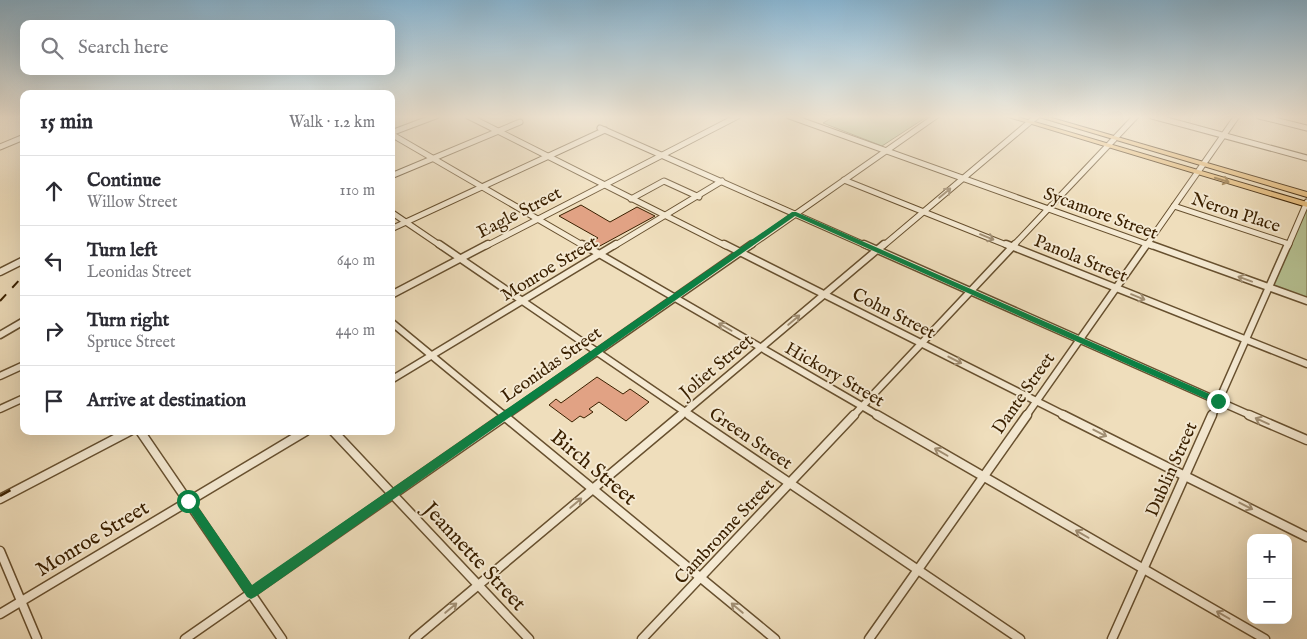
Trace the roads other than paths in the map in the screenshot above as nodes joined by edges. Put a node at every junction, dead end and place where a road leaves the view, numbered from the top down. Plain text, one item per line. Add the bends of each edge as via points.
1 (412, 146) edge
2 (461, 146) edge
3 (525, 146) edge
4 (569, 146) edge
5 (641, 146) edge
6 (677, 146) edge
7 (874, 146) edge
8 (892, 146) edge
9 (1001, 146) edge
10 (1108, 146) joint
11 (1141, 146) edge
12 (1216, 146) edge
13 (1263, 146) edge
14 (886, 150) junction
15 (660, 154) junction
16 (547, 157) junction
17 (433, 158) junction
18 (1307, 158) edge
19 (1203, 164) junction
20 (1198, 172) junction
21 (395, 174) edge
22 (964, 177) junction
23 (844, 180) junction
24 (722, 181) junction
25 (604, 185) junction
26 (481, 187) junction
27 (1307, 194) edge
28 (700, 196) junction
29 (631, 199) junction
30 (1307, 204) edge
31 (1174, 206) junction
32 (1049, 208) junction
33 (923, 212) junction
34 (794, 213) junction
35 (395, 215) edge
36 (667, 216) junction
37 (536, 220) junction
38 (406, 222) junction
39 (395, 227) edge
40 (1147, 244) junction
41 (1289, 244) junction
42 (1012, 247) junction
43 (877, 250) junction
44 (740, 252) junction
45 (600, 256) junction
46 (460, 259) junction
47 (20, 262) edge
48 (0, 272) edge
49 (1114, 288) junction
50 (1268, 288) junction
51 (970, 292) junction
52 (395, 293) edge
53 (824, 295) junction
54 (674, 298) junction
55 (1307, 301) edge
56 (523, 302) junction
57 (20, 323) edge
58 (395, 325) edge
59 (0, 334) edge
60 (1078, 339) junction
61 (1245, 340) junction
62 (921, 343) junction
63 (760, 348) junction
64 (597, 352) junction
65 (432, 356) junction
66 (1307, 364) edge
67 (20, 368) edge
68 (0, 376) edge
69 (395, 378) edge
70 (20, 400) edge
71 (1036, 400) junction
72 (1218, 401) junction
73 (862, 407) junction
74 (0, 409) edge
75 (685, 412) junction
76 (505, 416) junction
77 (122, 435) edge
78 (143, 435) edge
79 (299, 435) edge
80 (337, 435) edge
81 (1307, 440) edge
82 (1185, 475) junction
83 (983, 476) junction
84 (790, 483) junction
85 (593, 489) junction
86 (393, 494) junction
87 (0, 499) edge
88 (188, 501) junction
89 (1307, 536) edge
90 (0, 551) edge
91 (918, 569) junction
92 (1144, 569) junction
93 (700, 578) junction
94 (478, 585) junction
95 (251, 593) junction
96 (21, 601) junction
97 (0, 614) edge
98 (37, 639) edge
99 (185, 639) edge
100 (282, 639) edge
101 (414, 639) edge
102 (529, 639) edge
103 (642, 639) edge
104 (775, 639) edge
105 (869, 639) edge
106 (1020, 639) edge
107 (1112, 639) edge
108 (1265, 639) edge

1 - 17 street, Hickory Street
2 - 17 street
3 - 16 street, Cohn Street
4 - 16 street
5 - 15 street
6 - 15 street, Eagle Street
7 - 14 street, Sycamore Street
8 - 14 street, Leonidas Street
9 - 22 street, Joliet Street
10 - 20 main road
10 - 32 street, Cambronne Street
11 - 19 main road
12 - 19 street, Dante Street
13 - 18 street
14 - 22 street, Sycamore Street
14 - 23 street, Leonidas Street
15 - 24 street
15 - 25 street, Eagle Street
16 - 25 street, Cohn Street
16 - 26 street
17 - 21 street
17 - 26 street, Hickory Street
19 - 20 street, Dante Street
19 - 27 main road
20 -> 30 main road
20 - 31 street, Dante Street
22 - 32 street, Sycamore Street
33 -> 22 street, Joliet Street
23 - 33 street, Panola Street
23 - 34 street, Leonidas Street
24 - 28 street, Monroe Street
24 - 34 street
25 - 29 street, Cohn Street
25 - 37 street, Eagle Street
26 - 37 street, Hickory Street
26 - 38 street
28 - 29 street via 664,181
28 - 36 street, Monroe Street
29 - 36 street, Cohn Street
30 - 41 street, Dublin Street
31 - 40 street, Dante Street
31 - 41 street, Neron Place
32 - 40 street, Sycamore Street
32 - 42 street, Cambronne Street
33 -> 42 street, Panola Street
33 - 43 street, Joliet Street
34 - 43 street
34 - 44 street, Leonidas Street
35 - 38 street, Green Street
36 - 44 street, Cohn Street
36 - 45 street, Monroe Street
37 - 45 street, Hickory Street
37 - 46 street, Eagle Street
38 - 39 street
38 - 46 street, Green Street
40 - 49 street, Dante Street
50 -> 40 street, Sycamore Street
41 - 50 street, Dublin Street
42 - 49 street, Panola Street
42 - 51 street, Cambronne Street
43 - 51 street
43 - 53 street, Joliet Street
44 - 53 street, Cohn Street
44 - 54 street, Leonidas Street
45 - 54 street, Hickory Street
45 - 56 street, Monroe Street
46 - 52 street, Eagle Street
46 - 56 street, Green Street
47 - 48 street
49 - 60 street, Dante Street
49 -> 61 street, Panola Street
50 - 55 street, Sycamore Street
50 - 61 street, Dublin Street
51 - 60 street
51 - 62 street, Cambronne Street
53 - 62 street, Cohn Street
63 -> 53 street, Joliet Street
63 -> 54 street, Hickory Street
54 - 64 street, Leonidas Street
56 - 64 street, Green Street
56 - 65 street, Monroe Street
57 - 59 street
58 - 65 street, Birch Street
60 - 71 street, Dante Street
60 - 72 street
61 - 66 street, Panola Street
61 - 72 street, Dublin Street
62 -> 71 street, Cohn Street
62 - 73 street, Cambronne Street
63 - 73 street, Hickory Street
63 - 75 street, Joliet Street
64 - 75 street, Green Street
64 - 76 street, Leonidas Street
65 - 69 street, Monroe Street
65 - 76 street, Birch Street
67 - 68 street
70 - 74 street
71 -> 82 street, Cohn Street
71 - 83 street, Dante Street
81 -> 72 street
72 - 82 street, Dublin Street
83 -> 73 street, Hickory Street
73 - 84 street, Cambronne Street
75 - 84 street, Green Street
75 - 85 street, Joliet Street
76 - 85 street, Birch Street
76 - 86 street, Leonidas Street
77 - 87 street
78 - 88 street
79 - 88 street, Monroe Street
80 - 86 street, Jeannette Street
82 -> 89 street, Cohn Street
82 - 92 street, Dublin Street
83 - 91 street, Dante Street
92 -> 83 street, Hickory Street
84 - 91 street, Green Street
84 - 93 street, Cambronne Street
85 - 93 street, Birch Street
94 -> 85 street, Joliet Street
86 - 94 street, Jeannette Street
86 - 95 street, Leonidas Street
88 - 95 street
88 - 96 street, Monroe Street
90 - 96 street
91 - 105 street, Dante Street
91 - 106 street, Green Street
92 - 107 street, Dublin Street
108 -> 92 street, Hickory Street
93 - 103 street, Cambronne Street
104 -> 93 street, Birch Street
101 -> 94 street, Joliet Street
94 - 102 street, Jeannette Street
95 - 99 street, Leonidas Street
95 - 100 street
96 - 97 street, Monroe Street
96 - 98 street

